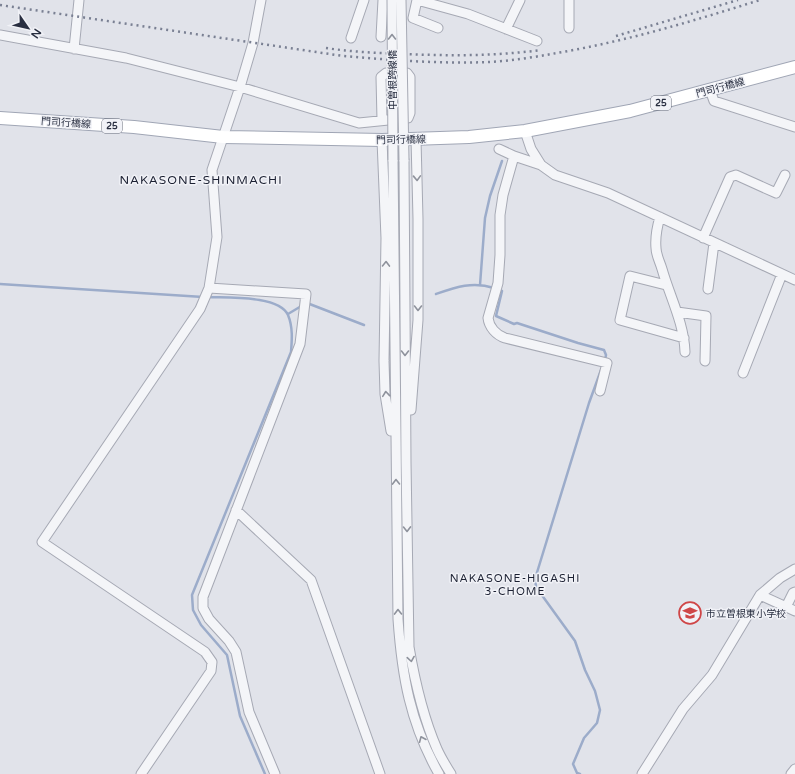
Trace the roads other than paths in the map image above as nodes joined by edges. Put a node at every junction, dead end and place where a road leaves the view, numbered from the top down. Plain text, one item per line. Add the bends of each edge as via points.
1 (79, 0) edge
2 (261, 0) edge
3 (364, 0) edge
4 (383, 0) edge
5 (392, 0) edge
6 (401, 0) edge
7 (455, 0) edge
8 (520, 0) edge
9 (568, 0) edge
10 (451, 9) junction
11 (438, 28) dead end
12 (506, 28) junction
13 (569, 28) dead end
14 (0, 35) edge
15 (381, 37) dead end
16 (351, 38) dead end
17 (537, 41) dead end
18 (74, 49) junction
19 (795, 67) edge
20 (240, 87) junction
21 (710, 90) junction
22 (0, 118) edge
23 (382, 120) junction
24 (795, 127) edge
25 (525, 131) junction
26 (223, 137) junction
27 (382, 140) junction
28 (416, 140) junction
29 (499, 149) dead end
30 (514, 156) junction
31 (541, 165) junction
32 (785, 175) dead end
33 (660, 217) junction
34 (703, 238) junction
35 (714, 243) junction
36 (782, 274) junction
37 (795, 280) edge
38 (666, 285) junction
39 (208, 289) junction
40 (708, 289) dead end
41 (677, 312) junction
42 (684, 338) junction
43 (685, 352) dead end
44 (705, 361) dead end
45 (743, 373) dead end
46 (600, 391) dead end
47 (396, 460) junction
48 (406, 462) junction
49 (236, 510) junction
50 (795, 569) edge
51 (795, 592) edge
52 (760, 595) junction
53 (786, 607) junction
54 (795, 611) edge
55 (795, 770) edge
56 (140, 774) edge
57 (276, 774) edge
58 (380, 774) edge
59 (439, 774) edge
60 (451, 774) edge
61 (642, 774) edge
62 (791, 774) edge

1 - 18 street
2 - 20 street via 253,43
3 - 16 street
4 - 15 street
47 -> 5 street, 中曽根跨線橋, bridge
6 -> 48 street, 中曽根跨線橋, bridge
7 - 10 street
8 - 12 street
9 - 13 street
10 - 11 street via 417,0 413,18
10 - 12 street
12 - 17 street
14 - 18 street
18 - 20 street via 126,58
19 - 21 main road, 門司行橋線 / 25
20 - 23 street via 359,123
20 - 26 street
21 - 24 street via 714,101
21 - 25 main road, 門司行橋線 / 25 via 630,111
22 - 26 main road, 門司行橋線 / 25 via 134,127
23 - 23 street via 408,118 410,77 407,73 386,73 381,77
25 - 28 main road, 門司行橋線 / 25
25 - 31 street via 531,149
26 - 27 main road, 門司行橋線 / 25
26 - 39 street via 212,170 217,237
27 - 28 main road, 門司行橋線 / 25
47 -> 27 street via 384,381 386,238
28 -> 48 street via 418,320
29 - 30 street
30 - 31 street
30 - 46 street via 503,195 498,283 489,322 497,335 602,362
31 - 33 street via 555,175 608,193
32 - 34 street via 776,193 736,175 730,177
33 - 34 street
33 - 38 street via 656,232 656,248
34 - 35 street
35 - 36 street
35 - 40 street
36 - 37 street
36 - 45 street
38 - 41 street
38 - 42 street via 630,276 620,320
39 - 49 street via 306,294 300,344
39 - 56 street via 196,315 42,542 205,652 212,662 211,670
41 - 42 street
41 - 44 street via 706,316
42 - 43 street
59 -> 47 street via 416,726 400,652
48 -> 60 street via 409,647 422,708 437,750
49 - 57 street via 203,597 203,608 236,652 249,712
49 - 58 street via 311,580
50 - 52 street
51 - 53 street
52 - 53 street
52 - 61 street via 712,675 683,710
53 - 54 street
55 - 62 street

